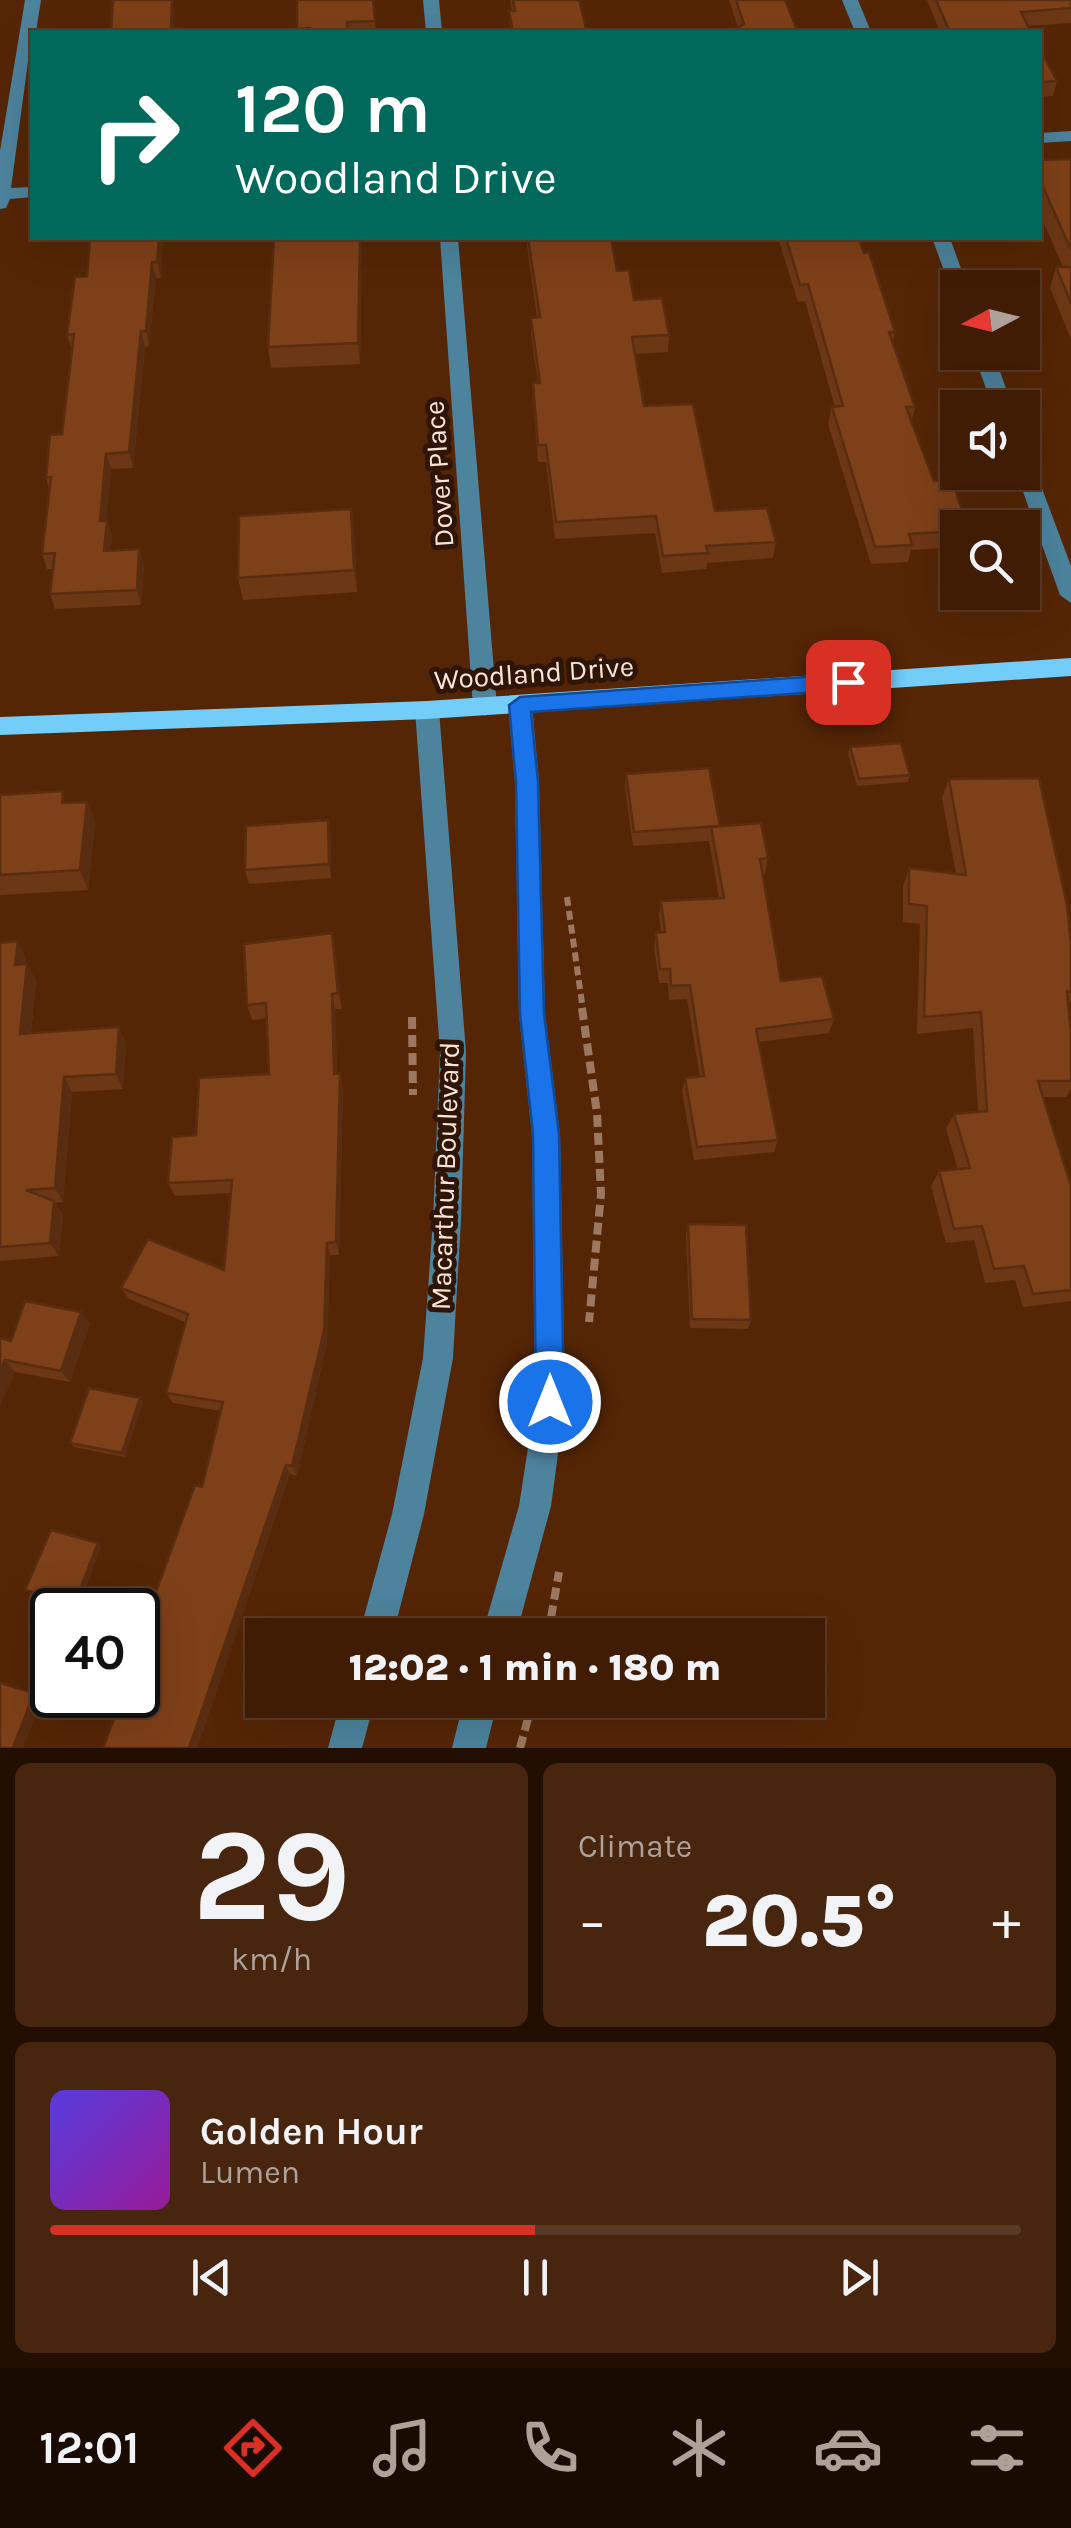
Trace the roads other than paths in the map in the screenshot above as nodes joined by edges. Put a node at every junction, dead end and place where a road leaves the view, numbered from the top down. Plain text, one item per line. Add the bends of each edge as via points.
1 (33, 0) edge
2 (431, 0) edge
3 (850, 0) edge
4 (434, 30) edge
5 (861, 30) edge
6 (1071, 136) edge
7 (1042, 138) edge
8 (30, 192) edge
9 (1, 198) edge
10 (449, 240) edge
11 (942, 240) edge
12 (953, 270) edge
13 (1032, 490) edge
14 (1071, 595) edge
15 (1071, 667) edge
16 (520, 705) junction
17 (484, 707) junction
18 (427, 710) junction
19 (0, 726) edge
20 (380, 1618) edge
21 (504, 1618) edge
22 (353, 1718) edge
23 (476, 1718) edge
24 (345, 1748) edge
25 (468, 1748) edge

1 - 9 street
2 - 4 street
3 - 5 street
6 - 7 street
8 - 9 street
10 - 17 street, Dover Place
11 - 12 street
13 - 14 street
15 - 16 main road, Woodland Drive
16 - 17 main road, Woodland Drive
16 - 21 street via 532,1014 546,1134 550,1402 535,1506
17 - 18 main road, Woodland Drive
18 - 19 main road, Woodland Drive
18 - 20 street, Macarthur Boulevard via 453,1052 447,1220 438,1358
22 - 24 street
23 - 25 street

